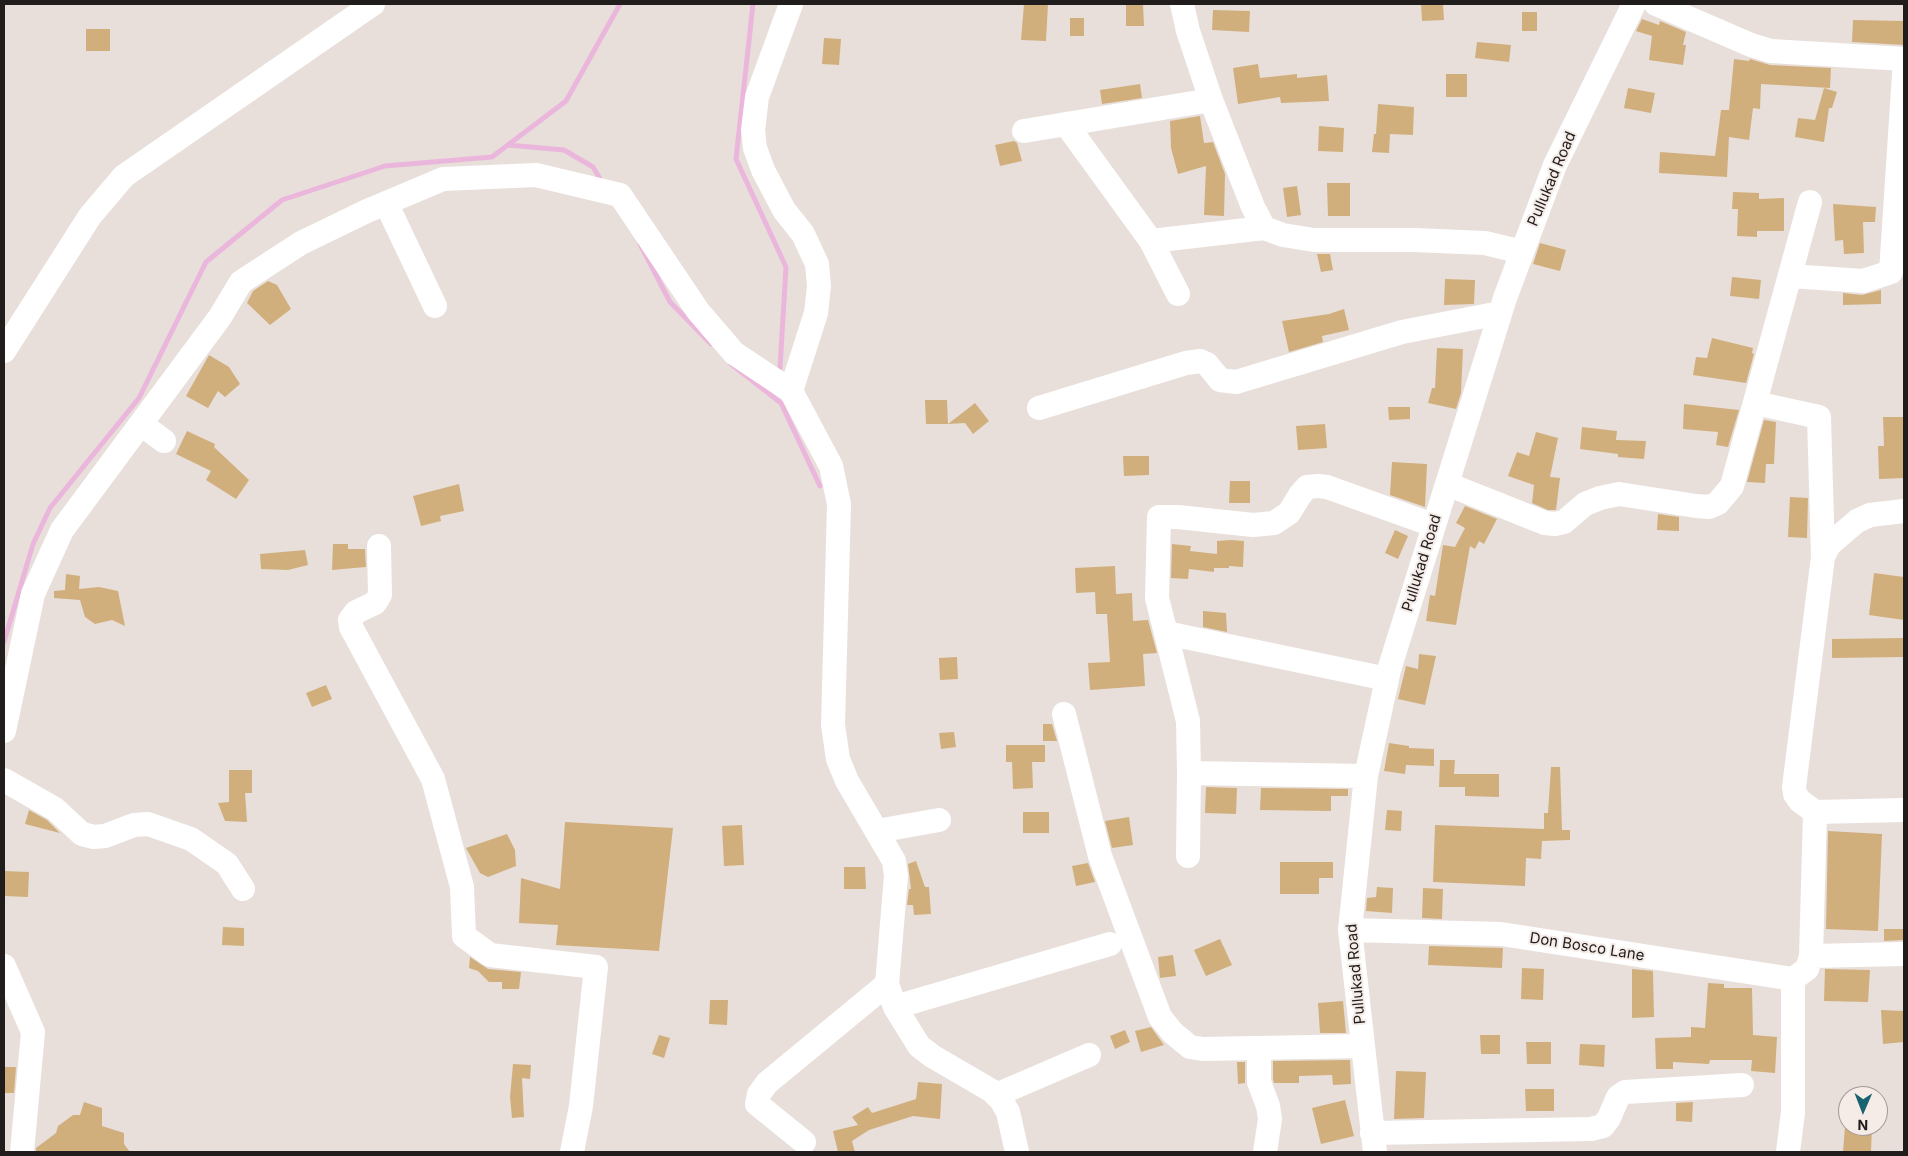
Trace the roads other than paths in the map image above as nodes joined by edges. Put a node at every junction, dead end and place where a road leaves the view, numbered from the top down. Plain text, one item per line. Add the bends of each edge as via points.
1 (373, 4) edge
2 (791, 4) edge
3 (1182, 4) edge
4 (1634, 4) edge
5 (1656, 4) edge
6 (1904, 60) edge
7 (1904, 74) edge
8 (1211, 100) junction
9 (1066, 124) junction
10 (1024, 131) dead end
11 (1810, 202) dead end
12 (386, 203) junction
13 (1264, 228) junction
14 (1151, 240) junction
15 (1522, 252) junction
16 (1790, 276) junction
17 (1178, 294) dead end
18 (435, 306) dead end
19 (1500, 313) junction
20 (4, 351) edge
21 (791, 391) junction
22 (1755, 403) junction
23 (1039, 408) dead end
24 (141, 424) junction
25 (164, 441) dead end
26 (1446, 484) junction
27 (1904, 511) edge
28 (1433, 525) junction
29 (379, 546) dead end
30 (1823, 557) junction
31 (1166, 633) junction
32 (1387, 679) junction
33 (1064, 714) dead end
34 (4, 731) edge
35 (1189, 772) junction
36 (1366, 776) junction
37 (4, 780) edge
38 (1904, 810) edge
39 (1816, 812) junction
40 (939, 820) dead end
41 (877, 831) junction
42 (1188, 856) dead end
43 (243, 889) dead end
44 (1350, 930) junction
45 (1110, 944) dead end
46 (1904, 954) edge
47 (1811, 956) junction
48 (4, 966) edge
49 (1793, 979) junction
50 (887, 984) junction
51 (895, 1007) junction
52 (1363, 1046) junction
53 (1259, 1048) junction
54 (1089, 1055) dead end
55 (1742, 1085) dead end
56 (996, 1094) junction
57 (804, 1142) dead end
58 (1374, 1143) edge
59 (22, 1152) edge
60 (572, 1152) edge
61 (1017, 1152) edge
62 (1264, 1152) edge
63 (1788, 1152) edge

1 - 20 street via 124,176 90,216
2 - 21 street via 757,97 753,130 763,170 784,210 803,234 817,264 816,313
3 - 8 street
4 - 15 street, Pullukad Road via 1555,165
5 - 6 street via 1770,51
7 - 16 street via 1891,272 1863,281
8 - 9 street
8 - 13 street
9 - 10 street
9 - 14 street
11 - 16 street
12 - 18 street
12 - 21 street via 443,179 536,174 620,195 682,289 734,353
12 - 24 street via 301,243 241,282 220,317
13 - 14 street
13 - 15 street via 1314,240 1485,243
14 - 17 street
15 - 19 street, Pullukad Road
16 - 22 street
19 - 23 street via 1402,332 1236,382 1220,380 1207,364 1200,361 1186,363
19 - 26 street, Pullukad Road
21 - 41 street via 831,466 837,486 833,725 838,759 844,774
22 - 26 street via 1732,486 1718,503 1709,507 1619,494 1585,504 1564,522 1545,524
22 - 30 street via 1819,417
24 - 25 street
24 - 34 street via 62,530 46,562 32,594
26 - 28 street, Pullukad Road
27 - 30 street via 1857,520 1829,545
28 - 31 street via 1318,486 1307,488 1289,512 1274,523 1253,525 1159,517 1157,598
28 - 32 street, Pullukad Road
29 - 60 street via 380,595 374,603 356,612 350,620 351,627 433,779 462,887 464,936 490,955 596,967 581,1106
30 - 39 street via 1794,787 1800,801
31 - 32 street
31 - 35 street via 1188,721
32 - 36 street, Pullukad Road
33 - 53 street via 1100,856 1160,1016 1190,1047
35 - 36 street
35 - 42 street
36 - 44 street, Pullukad Road
37 - 43 street via 54,808 82,834 105,836 134,825 148,824 191,839 227,864
38 - 39 street
39 - 47 street
40 - 41 street
41 - 50 street via 894,861 896,876
44 - 49 street, Don Bosco Lane via 1502,934
44 - 52 street, Pullukad Road
45 - 51 street
46 - 47 street
47 - 49 street via 1806,968
48 - 59 street via 33,1032
49 - 63 street via 1793,1112
50 - 51 street
50 - 57 street via 767,1083 759,1094 757,1104
51 - 56 street via 919,1046
52 - 53 street
52 - 58 street, Pullukad Road
53 - 62 street via 1259,1082 1270,1119
54 - 56 street
55 - 58 street via 1625,1092 1618,1096 1603,1126 1591,1129
56 - 61 street via 1008,1112

